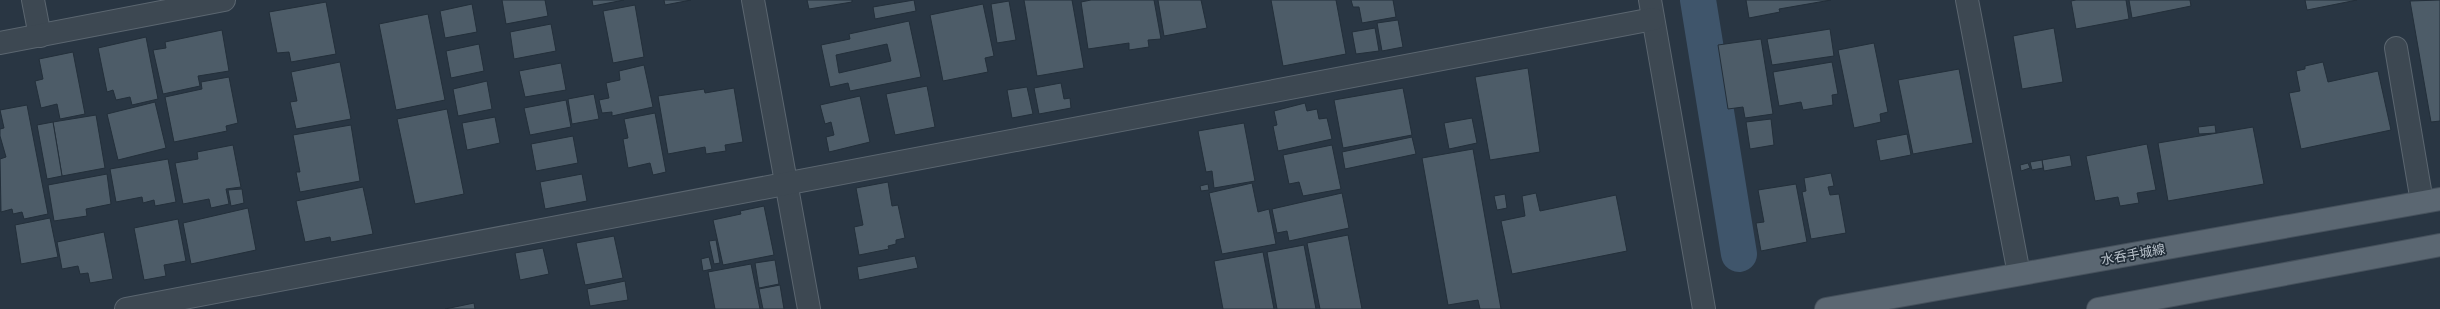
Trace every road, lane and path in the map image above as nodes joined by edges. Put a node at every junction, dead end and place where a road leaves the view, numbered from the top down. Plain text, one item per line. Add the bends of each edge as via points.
1 (33, 0) edge
2 (224, 0) edge
3 (753, 0) edge
4 (1967, 0) edge
5 (1651, 10) edge
6 (40, 36) junction
7 (0, 43) edge
8 (2396, 48) dead end
9 (787, 182) junction
10 (2431, 200) edge
11 (2440, 245) edge
12 (2019, 274) junction
13 (126, 309) edge
14 (810, 309) edge
15 (1704, 309) edge
16 (1826, 309) edge
17 (2098, 309) edge

1 - 6 street
2 - 6 street
3 - 9 street
4 - 12 street
5 - 9 street
5 - 15 street
6 - 7 street
8 - 10 street
9 - 13 street
9 - 14 street
10 - 12 main road, 水呑手城線
11 - 17 main road
12 - 16 main road, 水呑手城線

